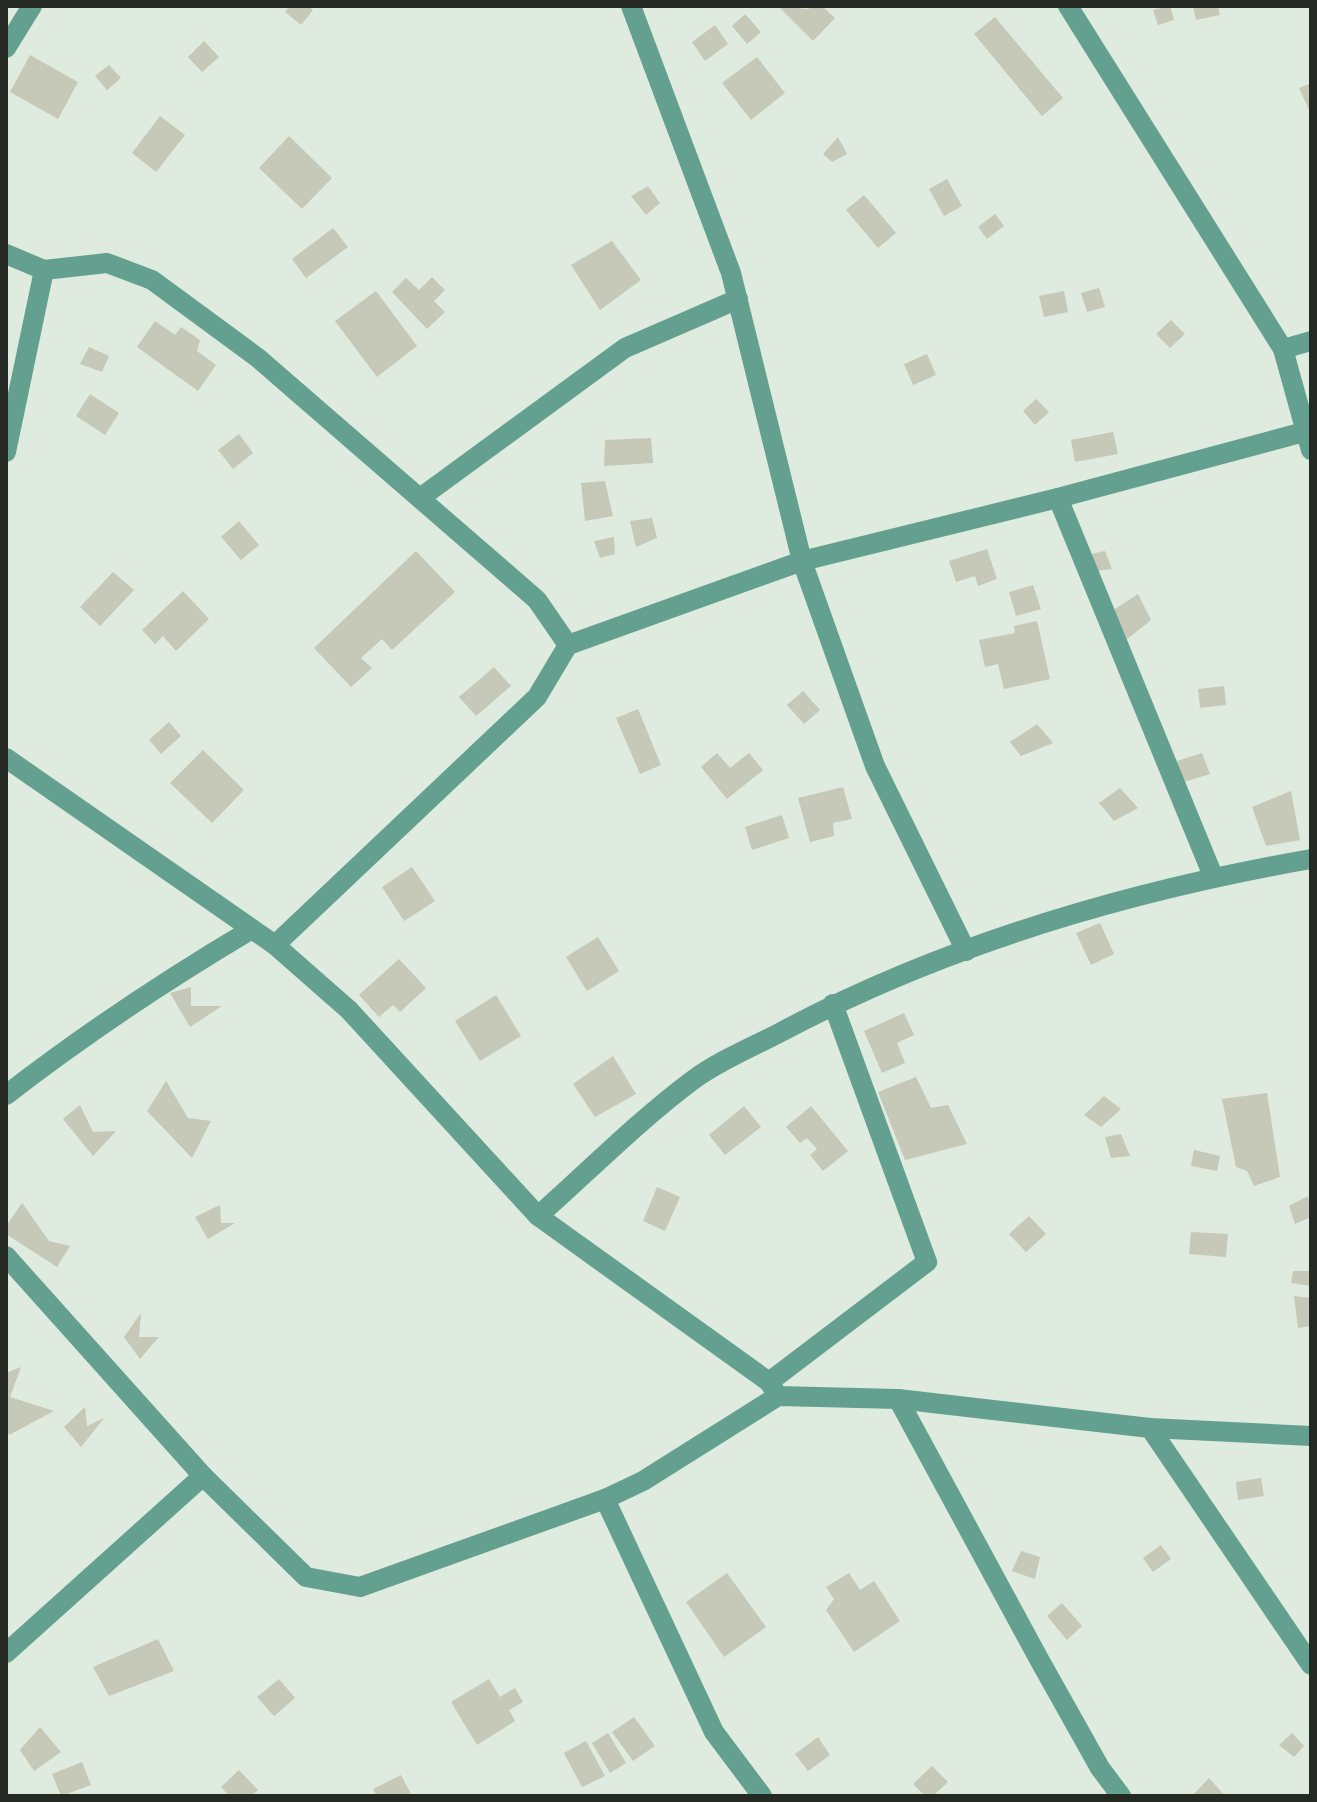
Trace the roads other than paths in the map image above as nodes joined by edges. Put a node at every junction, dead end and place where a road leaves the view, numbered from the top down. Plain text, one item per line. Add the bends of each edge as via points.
1 (32, 6) edge
2 (631, 6) edge
3 (1068, 6) edge
4 (6, 48) edge
5 (6, 254) edge
6 (44, 270) junction
7 (738, 299) junction
8 (1311, 341) edge
9 (1283, 349) junction
10 (1307, 441) edge
11 (6, 452) edge
12 (420, 498) junction
13 (1058, 498) junction
14 (802, 561) junction
15 (568, 645) junction
16 (6, 758) edge
17 (1311, 859) edge
18 (1213, 876) junction
19 (252, 929) junction
20 (275, 945) junction
21 (966, 951) junction
22 (833, 1004) junction
23 (6, 1095) edge
24 (538, 1216) junction
25 (6, 1256) edge
26 (773, 1389) junction
27 (898, 1399) junction
28 (1150, 1428) junction
29 (1311, 1436) edge
30 (203, 1476) junction
31 (605, 1499) junction
32 (6, 1653) edge
33 (1311, 1665) edge
34 (762, 1796) edge
35 (1121, 1796) edge

1 - 4 street
2 - 7 street
3 - 9 street
5 - 6 street
6 - 11 street
6 - 12 street via 107,263 152,280 258,358
7 - 12 street via 625,348
7 - 14 street
8 - 9 street
9 - 10 street
10 - 13 street
12 - 15 street via 537,600
13 - 14 street
13 - 18 street
14 - 15 street
14 - 21 street via 875,766
15 - 20 street via 537,697
16 - 19 street
17 - 18 street
18 - 21 street via 1109,903
19 - 20 street
19 - 23 street via 165,980
20 - 24 street via 349,1010
21 - 22 street
22 - 24 street via 693,1080
22 - 26 street via 927,1262
24 - 26 street
25 - 30 street
26 - 27 street
26 - 31 street via 643,1481
27 - 28 street
27 - 35 street via 1100,1768
28 - 29 street
28 - 33 street
30 - 31 street via 306,1577 360,1587
30 - 32 street
31 - 34 street via 714,1732

